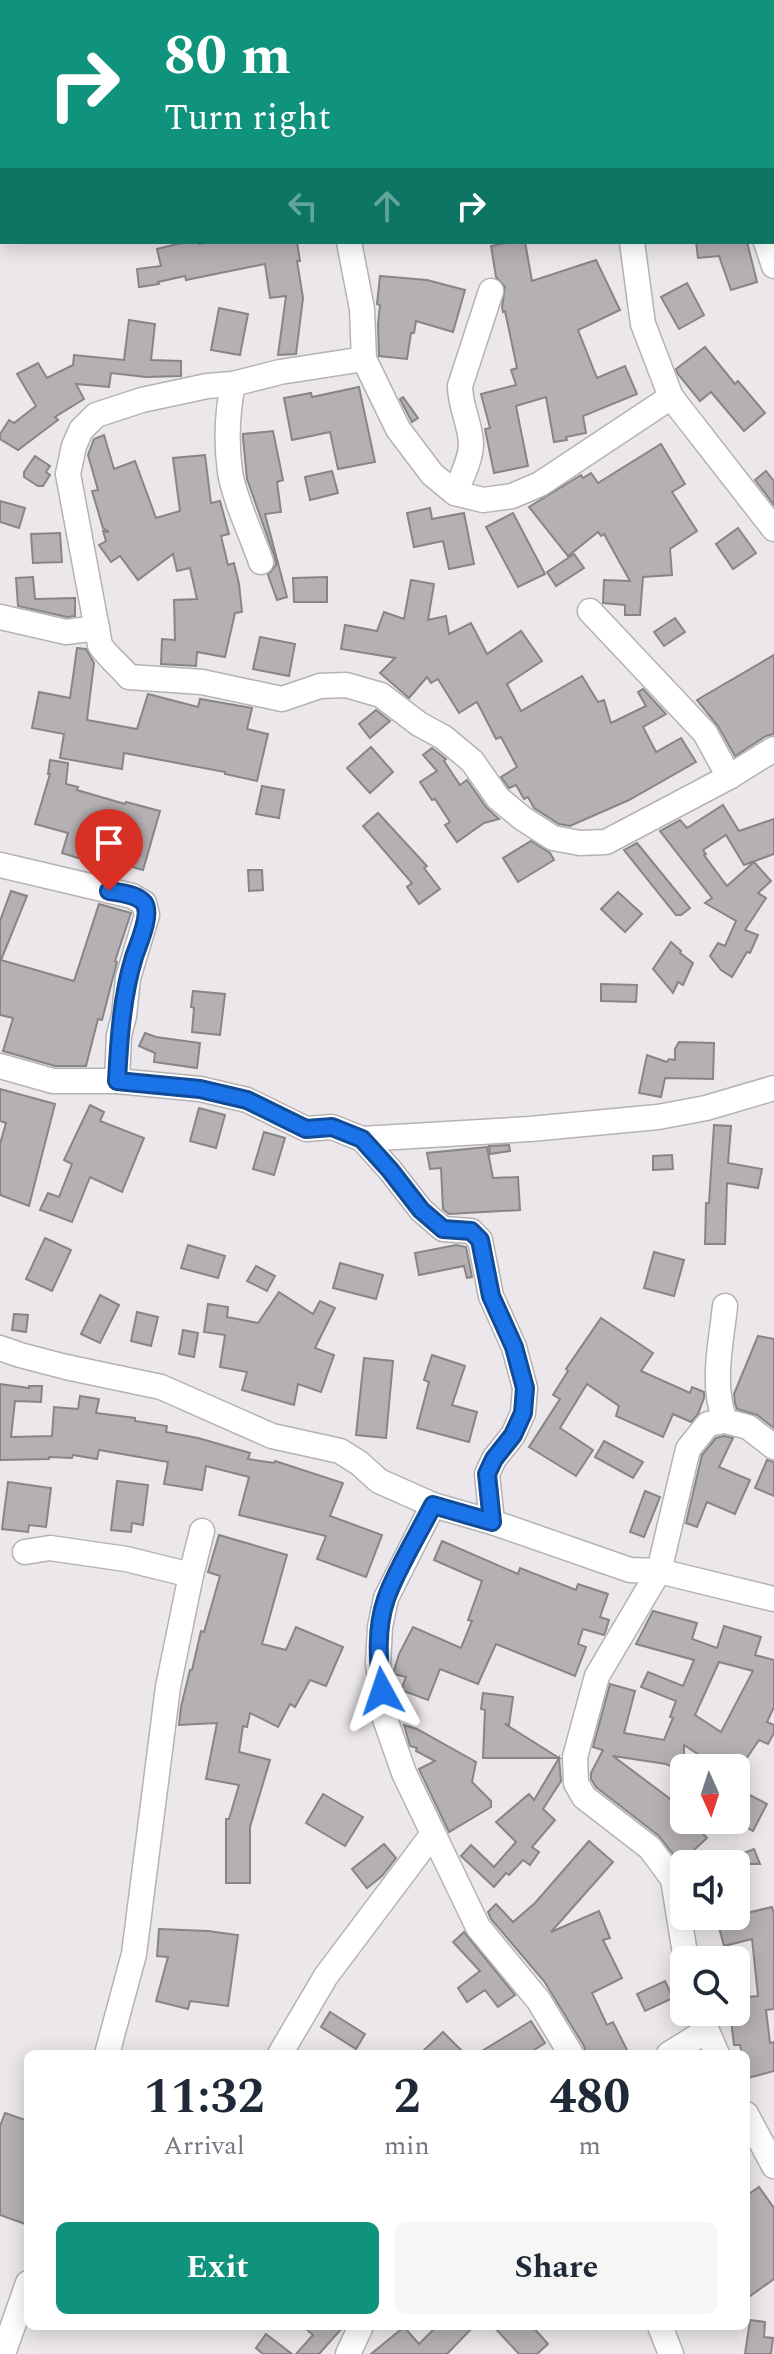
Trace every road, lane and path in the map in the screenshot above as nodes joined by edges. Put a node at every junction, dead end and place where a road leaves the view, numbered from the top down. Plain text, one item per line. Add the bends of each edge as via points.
1 (349, 244) edge
2 (632, 244) edge
3 (767, 244) edge
4 (774, 266) edge
5 (491, 291) dead end
6 (364, 359) junction
7 (233, 384) junction
8 (671, 397) junction
9 (455, 493) junction
10 (774, 529) edge
11 (261, 562) dead end
12 (590, 611) dead end
13 (0, 617) edge
14 (97, 628) junction
15 (774, 749) edge
16 (729, 777) junction
17 (0, 865) edge
18 (0, 1066) edge
19 (117, 1081) junction
20 (774, 1088) edge
21 (362, 1139) junction
22 (725, 1306) dead end
23 (0, 1348) edge
24 (725, 1421) junction
25 (774, 1447) edge
26 (433, 1505) junction
27 (492, 1522) junction
28 (202, 1531) dead end
29 (25, 1552) dead end
30 (659, 1571) junction
31 (191, 1575) junction
32 (774, 1599) edge
33 (432, 1835) junction
34 (684, 1946) edge
35 (699, 2026) edge
36 (705, 2026) edge
37 (108, 2050) edge
38 (282, 2050) edge
39 (569, 2050) edge
40 (673, 2050) edge
41 (715, 2050) edge
42 (750, 2121) edge
43 (774, 2166) edge
44 (24, 2303) edge
45 (0, 2305) edge
46 (19, 2327) edge
47 (359, 2330) edge
48 (662, 2330) edge
49 (3, 2354) edge
50 (348, 2354) edge
51 (671, 2354) edge

1 - 6 street via 362,309
2 - 8 street via 643,324
3 - 4 street
5 - 9 street via 460,386 471,444
6 - 7 street
6 - 9 street via 398,429 432,474
7 - 11 street via 227,433 230,475
7 - 14 street via 142,400 96,415 81,430 68,474
8 - 9 street via 540,484 483,500
8 - 10 street
12 - 16 street via 705,733
13 - 14 street via 66,632
14 - 16 street via 105,654 129,677 202,682 282,699 320,686 346,685 381,695 472,761 498,798 553,838 606,842
15 - 16 street
17 - 19 street via 144,903 147,915 128,978 119,1035
18 - 19 street via 53,1081
19 - 21 street via 200,1089 247,1100 306,1129 332,1127
20 - 21 street via 658,1117
21 - 27 street via 443,1229 471,1231 480,1240 491,1296 525,1388 523,1413 487,1474
22 - 24 street via 717,1371
23 - 26 street via 161,1387 272,1436 340,1451 379,1481
24 - 25 street via 748,1427
24 - 30 street via 708,1424 688,1449
26 - 27 street
26 - 33 street via 386,1598 378,1663 385,1719
27 - 30 street via 630,1570
28 - 31 street
29 - 31 street via 50,1548
30 - 32 street
30 - 34 street via 597,1676 575,1757 576,1783 584,1797 650,1848 673,1879
31 - 37 street via 168,1687 134,1954
33 - 38 street via 326,1976
33 - 39 street via 478,1927 539,2001
35 - 40 street
36 - 41 street
42 - 43 street
44 - 46 street
45 - 46 street
46 - 49 street
47 - 50 street
48 - 51 street

